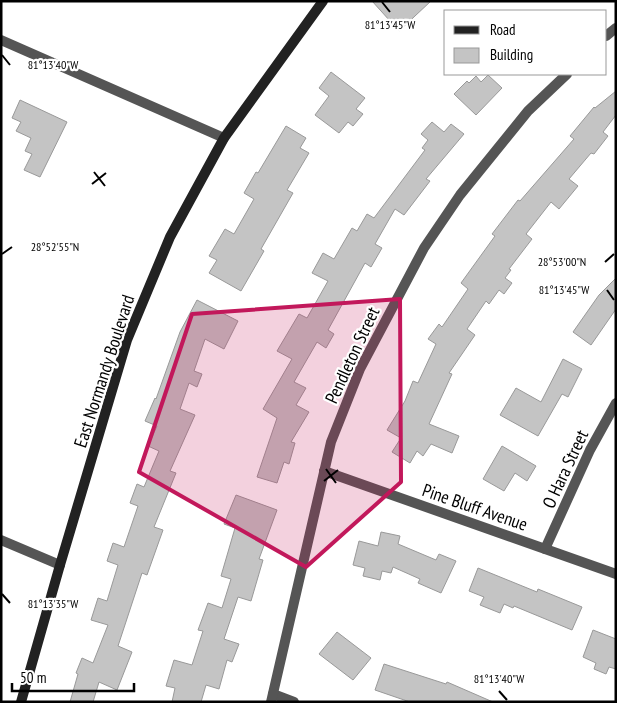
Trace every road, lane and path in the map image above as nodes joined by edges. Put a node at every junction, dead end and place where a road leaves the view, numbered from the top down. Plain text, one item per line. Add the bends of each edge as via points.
1 (323, 1) edge
2 (1, 40) edge
3 (566, 75) edge
4 (224, 138) junction
5 (616, 403) edge
6 (324, 471) junction
7 (1, 540) edge
8 (546, 549) junction
9 (60, 565) junction
10 (616, 574) edge
11 (272, 698) edge
12 (21, 702) edge
13 (294, 702) edge

1 - 4 street, East Normandy Boulevard
2 - 4 street
3 - 6 street, Pendleton Street via 528,111 460,195 424,248 360,369 331,442
4 - 9 street, East Normandy Boulevard via 170,236 127,340
5 - 8 street, O Hara Street via 590,450
6 - 8 street, Pine Bluff Avenue
6 - 11 street, Pendleton Street
7 - 9 street
8 - 10 street, Pine Bluff Avenue
9 - 12 street, East Normandy Boulevard
11 - 13 street

